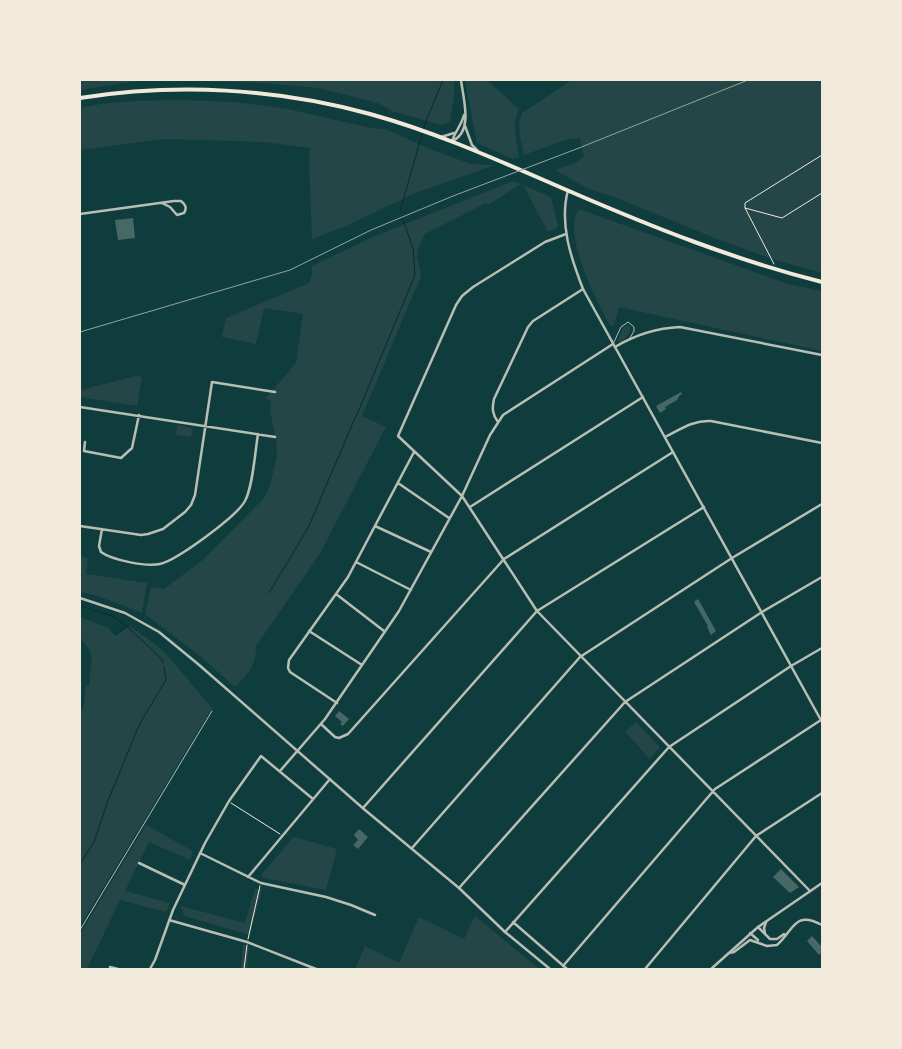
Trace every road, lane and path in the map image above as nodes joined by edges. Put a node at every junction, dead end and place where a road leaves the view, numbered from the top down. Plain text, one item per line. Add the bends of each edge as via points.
1 (461, 80) edge
2 (80, 98) edge
3 (464, 111) junction
4 (465, 125) junction
5 (455, 132) junction
6 (440, 137) junction
7 (452, 141) junction
8 (478, 151) junction
9 (822, 155) edge
10 (568, 190) junction
11 (822, 193) edge
12 (162, 203) junction
13 (744, 208) junction
14 (80, 214) edge
15 (566, 234) junction
16 (778, 270) junction
17 (822, 282) edge
18 (583, 289) junction
19 (630, 338) junction
20 (614, 345) junction
21 (822, 355) edge
22 (275, 392) dead end
23 (643, 397) junction
24 (80, 407) edge
25 (139, 415) junction
26 (498, 422) junction
27 (205, 426) junction
28 (258, 434) junction
29 (275, 436) dead end
30 (665, 437) junction
31 (86, 442) dead end
32 (822, 443) edge
33 (414, 452) junction
34 (673, 452) junction
35 (398, 483) junction
36 (462, 496) junction
37 (822, 504) edge
38 (470, 507) junction
39 (704, 507) junction
40 (449, 518) junction
41 (80, 526) edge
42 (375, 526) junction
43 (102, 529) junction
44 (431, 552) junction
45 (732, 558) junction
46 (504, 559) junction
47 (356, 562) junction
48 (822, 577) edge
49 (411, 590) junction
50 (336, 594) junction
51 (80, 598) edge
52 (537, 611) junction
53 (762, 612) junction
54 (310, 631) junction
55 (385, 631) junction
56 (822, 648) edge
57 (580, 656) junction
58 (362, 665) junction
59 (791, 666) junction
60 (625, 702) junction
61 (337, 703) junction
62 (212, 711) dead end
63 (822, 712) edge
64 (818, 714) junction
65 (822, 721) edge
66 (321, 724) junction
67 (669, 747) junction
68 (297, 752) junction
69 (280, 771) junction
70 (330, 779) junction
71 (713, 792) junction
72 (822, 793) edge
73 (314, 799) junction
74 (228, 801) junction
75 (363, 808) junction
76 (283, 836) junction
77 (756, 836) junction
78 (412, 848) junction
79 (200, 853) junction
80 (139, 863) dead end
81 (248, 877) junction
82 (822, 882) edge
83 (261, 883) junction
84 (185, 885) junction
85 (459, 888) junction
86 (810, 891) junction
87 (375, 915) dead end
88 (169, 920) junction
89 (768, 920) junction
90 (513, 922) junction
91 (822, 925) edge
92 (758, 927) junction
93 (80, 930) edge
94 (505, 932) junction
95 (787, 932) junction
96 (750, 933) junction
97 (765, 935) junction
98 (247, 942) junction
99 (760, 943) junction
100 (726, 954) junction
101 (155, 960) junction
102 (563, 966) junction
103 (110, 967) dead end
104 (118, 969) edge
105 (150, 969) edge
106 (155, 969) edge
107 (244, 969) edge
108 (316, 969) edge
109 (550, 969) edge
110 (567, 969) edge
111 (645, 969) edge
112 (711, 969) edge

1 - 3 street
2 - 6 main road via 173,90 256,93 334,105
3 - 4 street
3 - 5 street
4 - 7 street via 462,134
4 - 8 street via 472,145
5 - 6 street
5 - 7 street
6 - 7 main road
7 - 8 main road
8 - 10 main road
9 - 13 path via 745,203
10 - 15 street
10 - 16 main road via 674,235
11 - 13 path via 782,218
12 - 12 street via 177,215 186,209 181,201
12 - 14 street
13 - 16 path
15 - 18 street
15 - 33 street via 545,242 462,296 398,436
16 - 17 main road
18 - 20 street
18 - 26 street via 528,327 494,399 493,416
19 - 20 street
19 - 20 lane via 634,327 628,322 621,327
19 - 21 street via 680,327
20 - 23 street
20 - 26 street via 503,415
22 - 27 street via 212,382
23 - 30 street
23 - 38 street
24 - 25 street
25 - 27 street
25 - 31 street via 132,448 121,458 84,451
26 - 36 street
27 - 28 street
27 - 43 street via 194,495 185,512 163,529 148,534
28 - 29 street
28 - 43 street via 248,493 242,505 174,558 152,564 109,558 101,552
30 - 32 street via 701,420
30 - 34 street
33 - 35 street
33 - 36 street
34 - 39 street
34 - 46 street
35 - 40 street
35 - 42 street
36 - 38 street
36 - 40 street
37 - 45 street
38 - 46 street
39 - 45 street
39 - 52 street
40 - 44 street
41 - 43 street
42 - 44 street
42 - 47 street
44 - 49 street
45 - 53 street
45 - 57 street
46 - 52 street
46 - 66 street via 348,734 336,737
47 - 49 street
47 - 50 street
48 - 53 street
49 - 55 street
50 - 54 street
50 - 55 street
51 - 68 street via 125,612 159,632
52 - 57 street
52 - 75 street
53 - 59 street
53 - 60 street
54 - 58 street
54 - 61 street via 289,660 288,670
55 - 58 street
56 - 59 street
57 - 60 street
57 - 78 street
58 - 61 street
59 - 64 street
59 - 67 street
60 - 67 street
60 - 85 street
61 - 66 street
62 - 93 lane
63 - 64 street
64 - 65 street
65 - 71 street
66 - 68 street
67 - 71 street
67 - 90 street
68 - 69 street
68 - 70 street
69 - 73 street
69 - 74 street via 261,756
70 - 73 street
70 - 75 street
71 - 77 street
71 - 102 street
72 - 77 street
73 - 76 street
74 - 76 path
74 - 79 street
75 - 78 street
76 - 81 street
77 - 86 street
77 - 111 street
78 - 85 street
79 - 81 street
79 - 84 street
80 - 84 street
81 - 83 street
82 - 86 street
83 - 87 street via 326,897
83 - 98 path
84 - 88 street
85 - 94 street
86 - 89 street
88 - 98 street
88 - 101 street
89 - 92 street
89 - 97 street
90 - 94 street
90 - 102 street
91 - 95 street via 802,920
92 - 96 street
92 - 97 street
94 - 109 street
95 - 97 street via 775,940
95 - 99 street via 775,946
96 - 99 street
96 - 100 street
98 - 107 path
98 - 108 street
99 - 100 street via 748,940 734,952
100 - 112 street
101 - 105 street
101 - 106 street
102 - 110 street
103 - 104 street

